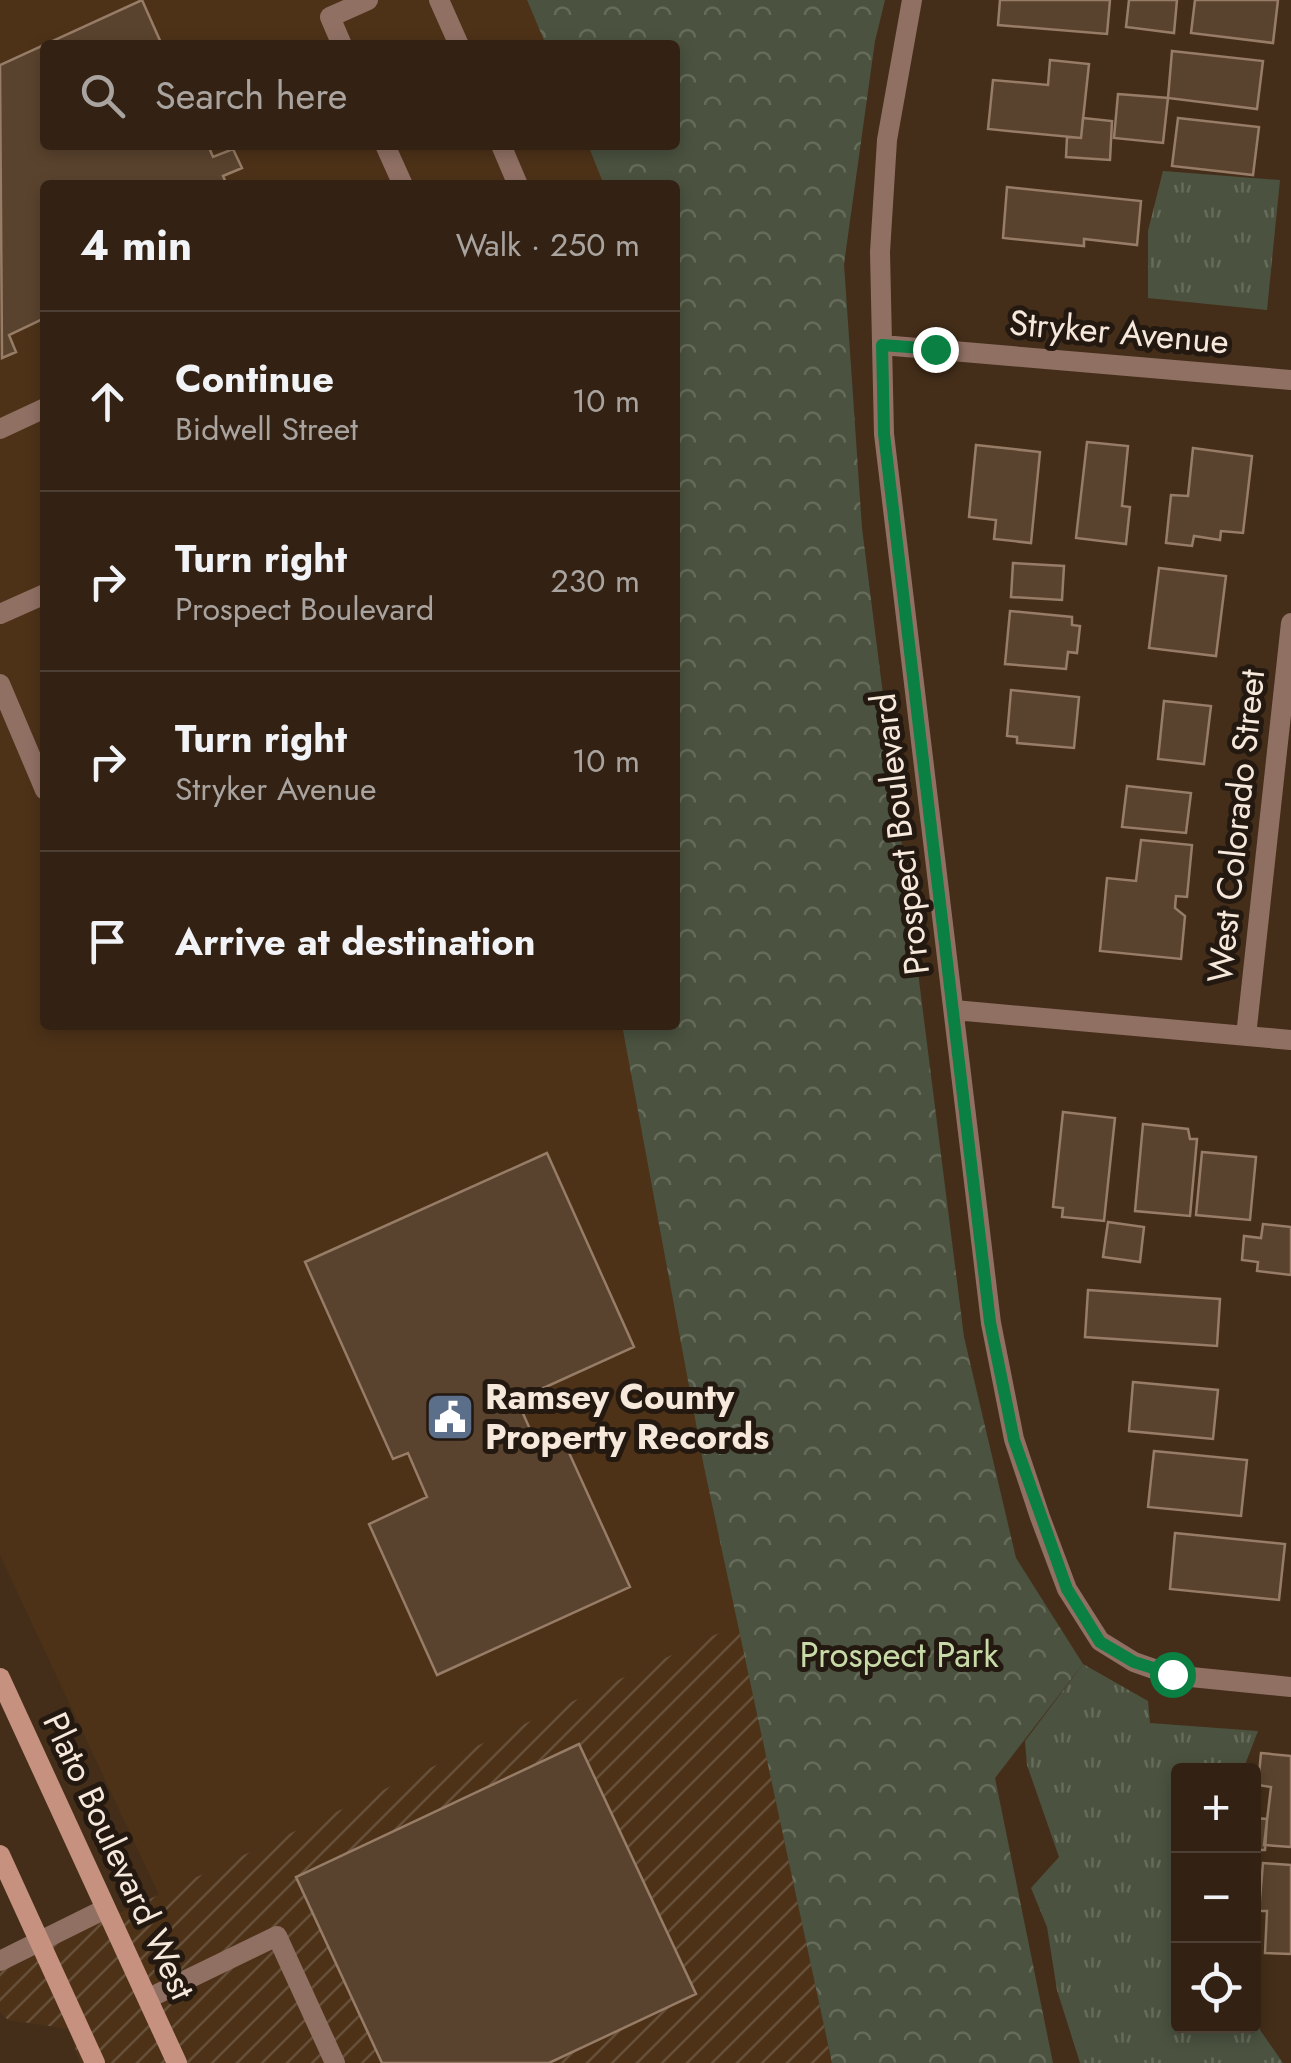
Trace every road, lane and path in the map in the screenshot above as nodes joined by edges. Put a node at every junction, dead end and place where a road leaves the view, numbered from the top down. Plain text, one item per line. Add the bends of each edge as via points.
1 (368, 0) edge
2 (440, 0) edge
3 (912, 0) edge
4 (340, 40) edge
5 (456, 40) edge
6 (388, 150) edge
7 (503, 150) edge
8 (400, 180) edge
9 (516, 180) edge
10 (882, 345) junction
11 (1291, 380) edge
12 (40, 410) edge
13 (0, 429) edge
14 (40, 596) edge
15 (0, 614) edge
16 (1291, 622) edge
17 (0, 684) edge
18 (40, 778) edge
19 (954, 1010) junction
20 (1246, 1036) junction
21 (1291, 1040) edge
22 (0, 1678) edge
23 (1291, 1687) edge
24 (0, 1856) edge
25 (106, 1908) junction
26 (40, 1940) junction
27 (0, 1961) edge
28 (148, 1998) junction
29 (95, 2063) edge
30 (177, 2063) edge
31 (334, 2063) edge

1 - 4 street via 330,17
2 - 5 street
3 - 10 street, Prospect Boulevard via 887,140
6 - 8 street
7 - 9 street
10 - 11 street, Stryker Avenue
10 - 19 street, Prospect Boulevard via 884,434
12 - 13 street
14 - 15 street
16 - 20 street, West Colorado Street
17 - 18 street
19 - 20 street
19 - 23 street, Prospect Boulevard via 990,1322 1014,1440 1067,1589 1100,1642 1134,1662 1172,1674
20 - 21 street
22 - 25 street, Plato Boulevard West
24 - 26 street
25 - 26 street
25 - 28 street, Plato Boulevard West
26 - 27 street
26 - 29 street
28 - 30 street, Plato Boulevard West
28 - 31 street via 277,1936

